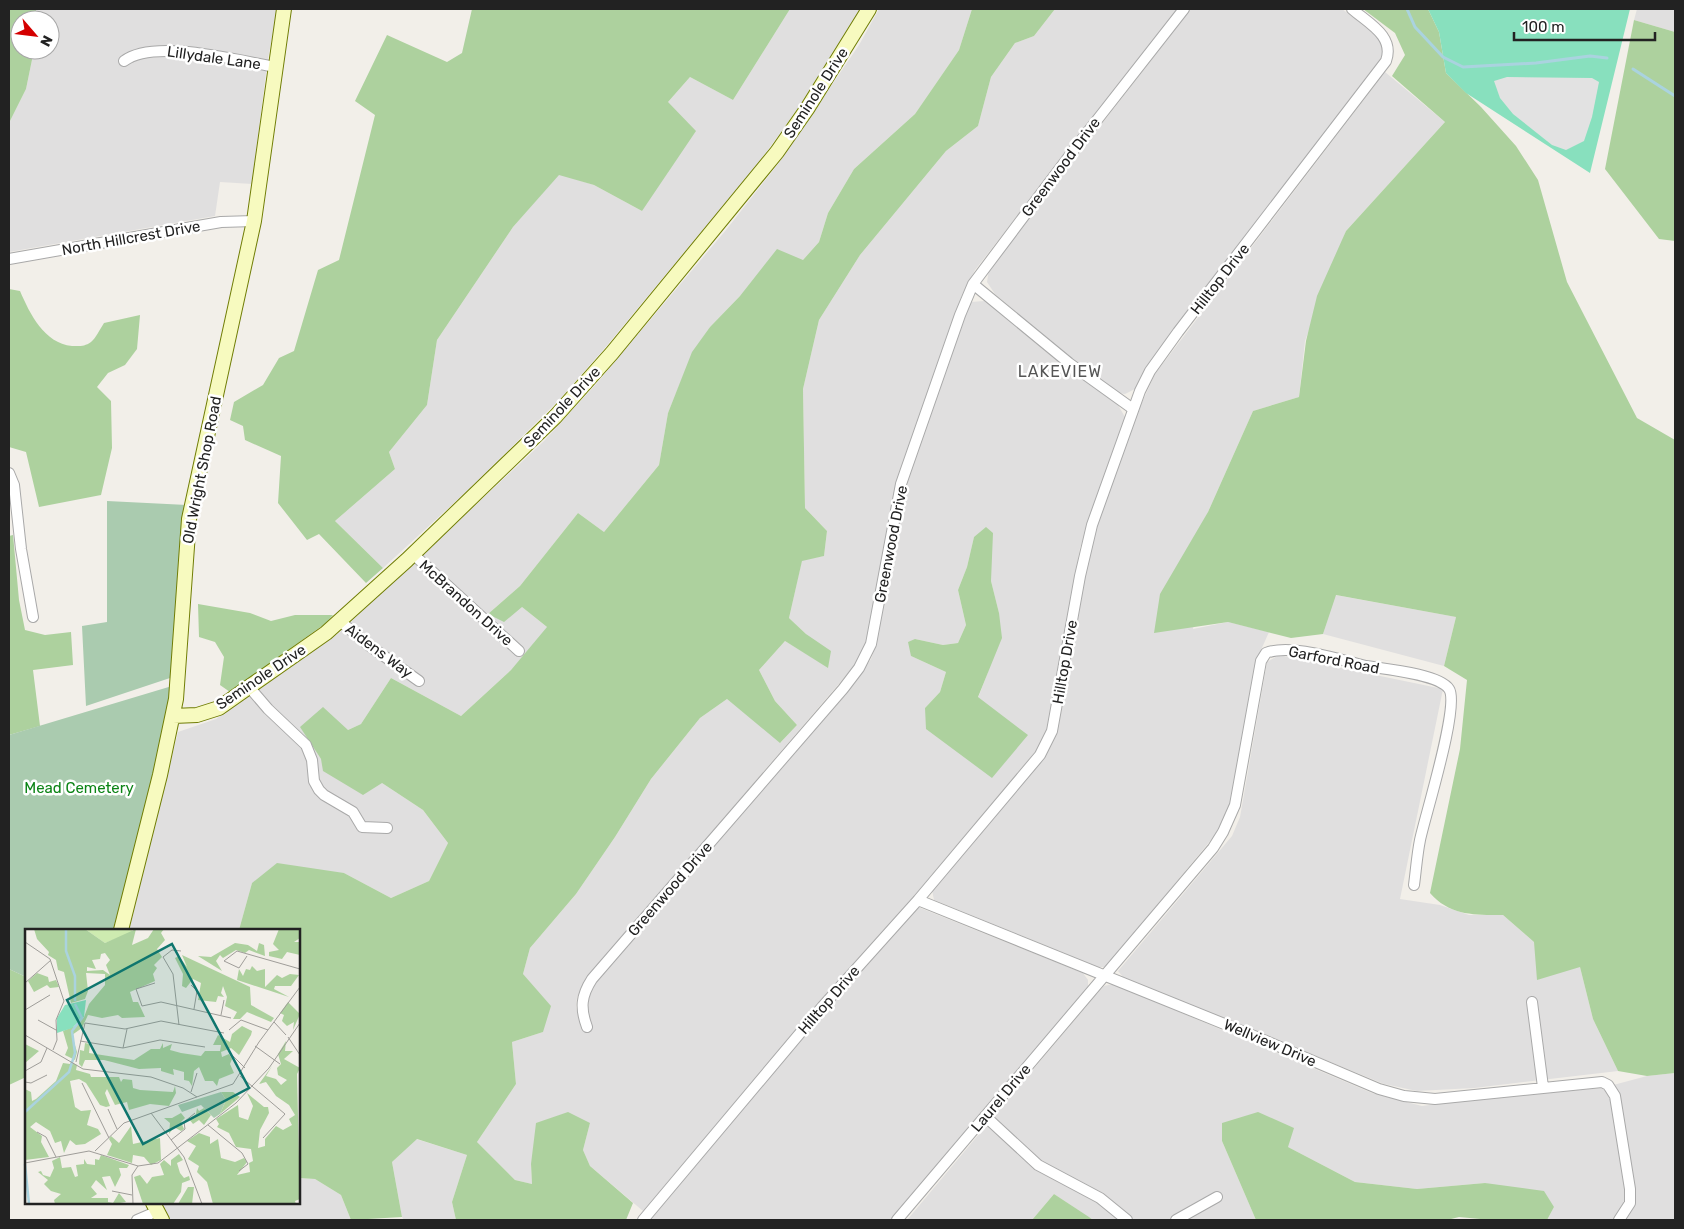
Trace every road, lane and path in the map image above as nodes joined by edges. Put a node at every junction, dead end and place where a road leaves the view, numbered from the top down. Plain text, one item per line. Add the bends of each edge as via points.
1 (284, 9) edge
2 (869, 9) edge
3 (1184, 9) edge
4 (1352, 9) edge
5 (124, 61) dead end
6 (276, 66) junction
7 (254, 221) junction
8 (9, 259) edge
9 (973, 284) junction
10 (1133, 409) junction
11 (9, 473) edge
12 (413, 554) junction
13 (33, 618) dead end
14 (340, 621) junction
15 (519, 651) dead end
16 (419, 681) dead end
17 (250, 688) junction
18 (173, 716) junction
19 (387, 828) dead end
20 (1414, 886) dead end
21 (918, 900) junction
22 (121, 929) edge
23 (1105, 976) junction
24 (1532, 1002) dead end
25 (586, 1027) dead end
26 (1543, 1087) junction
27 (986, 1116) junction
28 (1217, 1197) dead end
29 (158, 1211) edge
30 (137, 1220) edge
31 (643, 1220) edge
32 (897, 1220) edge
33 (1127, 1220) edge
34 (1176, 1220) edge
35 (1619, 1220) edge

1 - 6 street, Old Wright Shop Road
2 - 12 street, Seminole Drive via 832,71 776,152 612,353 555,417
3 - 9 street, Greenwood Drive
4 - 10 street, Hilltop Drive via 1383,35 1389,48 1386,61 1163,353 1150,371
5 - 6 street, Lillydale Lane via 136,54 158,50
6 - 7 street, Old Wright Shop Road
7 - 8 street, North Hillcrest Drive via 221,222
7 - 18 street, Old Wright Shop Road via 189,519
9 - 10 street via 1069,363
9 - 25 street, Greenwood Drive via 901,484 872,644 867,656 592,979 582,999
10 - 21 street, Hilltop Drive via 1086,549 1061,689 1047,743
11 - 13 street via 14,485
12 - 14 street, Seminole Drive
12 - 15 street, McBrandon Drive
14 - 16 street, Aidens Way via 366,644
14 - 17 street, Seminole Drive
17 - 18 street, Seminole Drive via 219,708
17 - 19 street via 306,745 312,760 314,781 324,796 348,808 362,827
18 - 22 street, Old Wright Shop Road
20 - 23 street, Garford Road via 1420,841 1453,701 1449,689 1440,682 1418,676 1289,650 1271,651 1261,661 1235,805 1223,832
21 - 23 street, Wellview Drive
21 - 31 street, Hilltop Drive via 822,1007
23 - 26 street, Wellview Drive via 1378,1089 1404,1096 1435,1099
23 - 27 street, Laurel Drive
24 - 26 street
26 - 35 street, Wellview Drive via 1602,1082 1612,1090 1631,1197 1626,1212
27 - 32 street, Laurel Drive
27 - 33 street via 1038,1165 1100,1198
28 - 34 street
29 - 30 street

